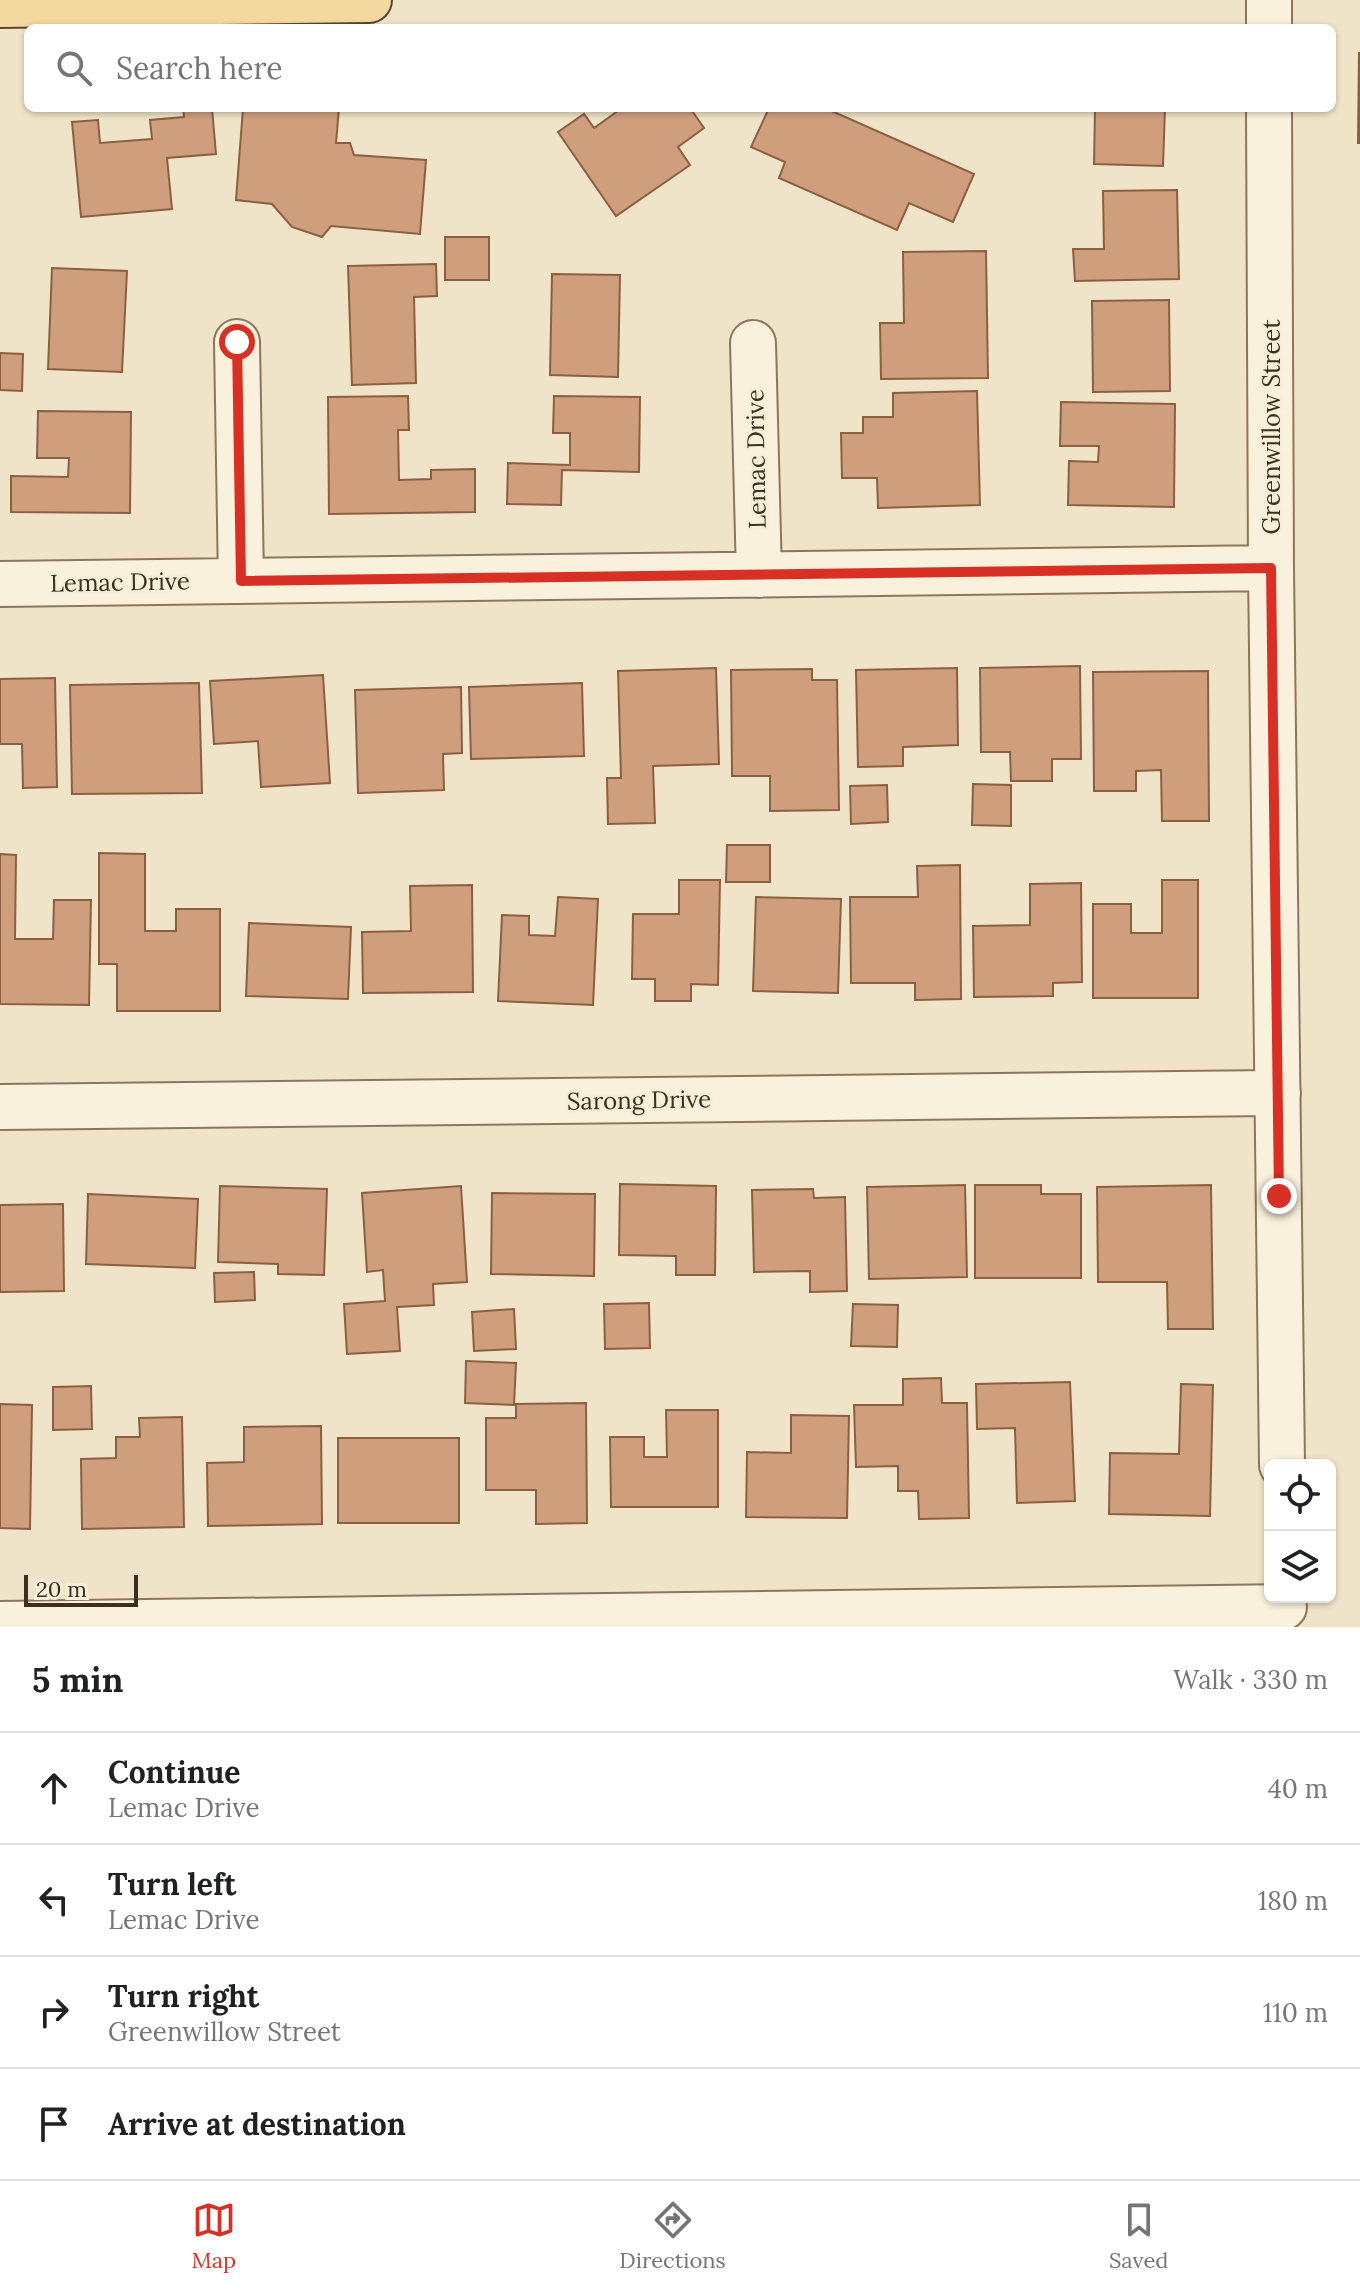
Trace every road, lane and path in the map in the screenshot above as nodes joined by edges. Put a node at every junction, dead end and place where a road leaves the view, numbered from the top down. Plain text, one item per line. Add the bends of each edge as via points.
1 (369, 0) edge
2 (1269, 0) edge
3 (0, 5) edge
4 (1269, 24) edge
5 (1269, 112) edge
6 (237, 342) dead end
7 (753, 343) dead end
8 (1271, 568) junction
9 (759, 575) junction
10 (241, 581) junction
11 (0, 584) edge
12 (1278, 1093) junction
13 (0, 1107) edge
14 (1282, 1459) edge
15 (1284, 1610) edge
16 (0, 1624) edge

1 - 3 main road
2 - 4 street
5 - 8 street, Greenwillow Street
6 - 10 street
7 - 9 street, Lemac Drive
8 - 9 street, Lemac Drive
8 - 12 street, Greenwillow Street
9 - 10 street, Lemac Drive
10 - 11 street, Lemac Drive
12 - 13 street, Sarong Drive
12 - 14 street, Greenwillow Street
15 - 16 street

